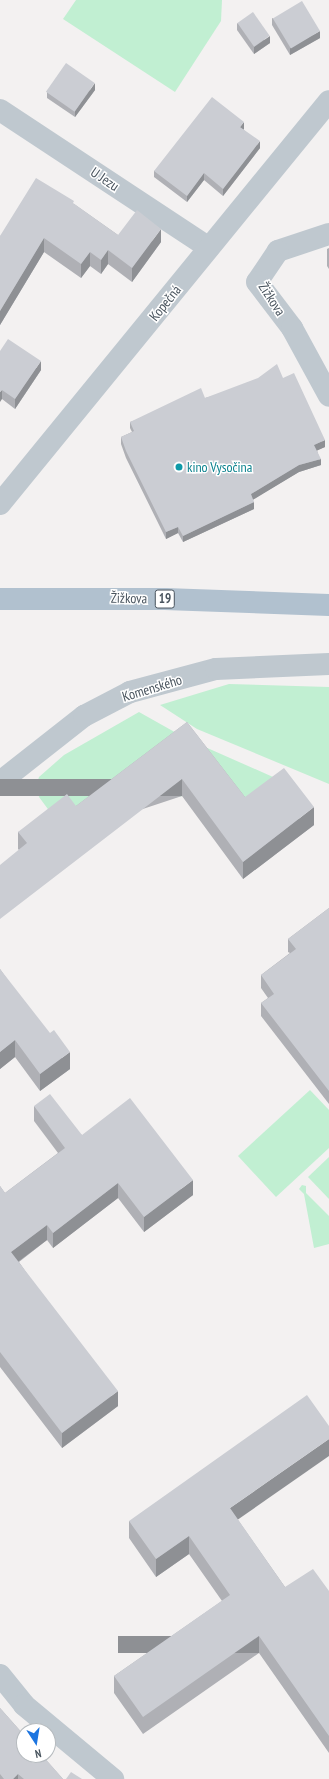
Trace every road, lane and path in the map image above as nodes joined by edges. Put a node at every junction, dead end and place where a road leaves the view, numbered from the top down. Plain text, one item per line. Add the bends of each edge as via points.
1 (329, 101) edge
2 (0, 110) edge
3 (329, 234) edge
4 (209, 248) junction
5 (329, 396) edge
6 (0, 504) edge
7 (0, 599) edge
8 (329, 605) edge
9 (329, 664) edge
10 (0, 782) edge
11 (0, 1675) edge
12 (113, 1779) edge

1 - 4 street, Kopečná
2 - 4 street, U Jezu
3 - 5 street, Žižkova via 278,251 257,282 292,328
4 - 6 street, Kopečná
7 - 8 main road, Žižkova / 19 via 165,599
9 - 10 street, Komenského via 216,669 130,692 84,716
11 - 12 street via 24,1705

